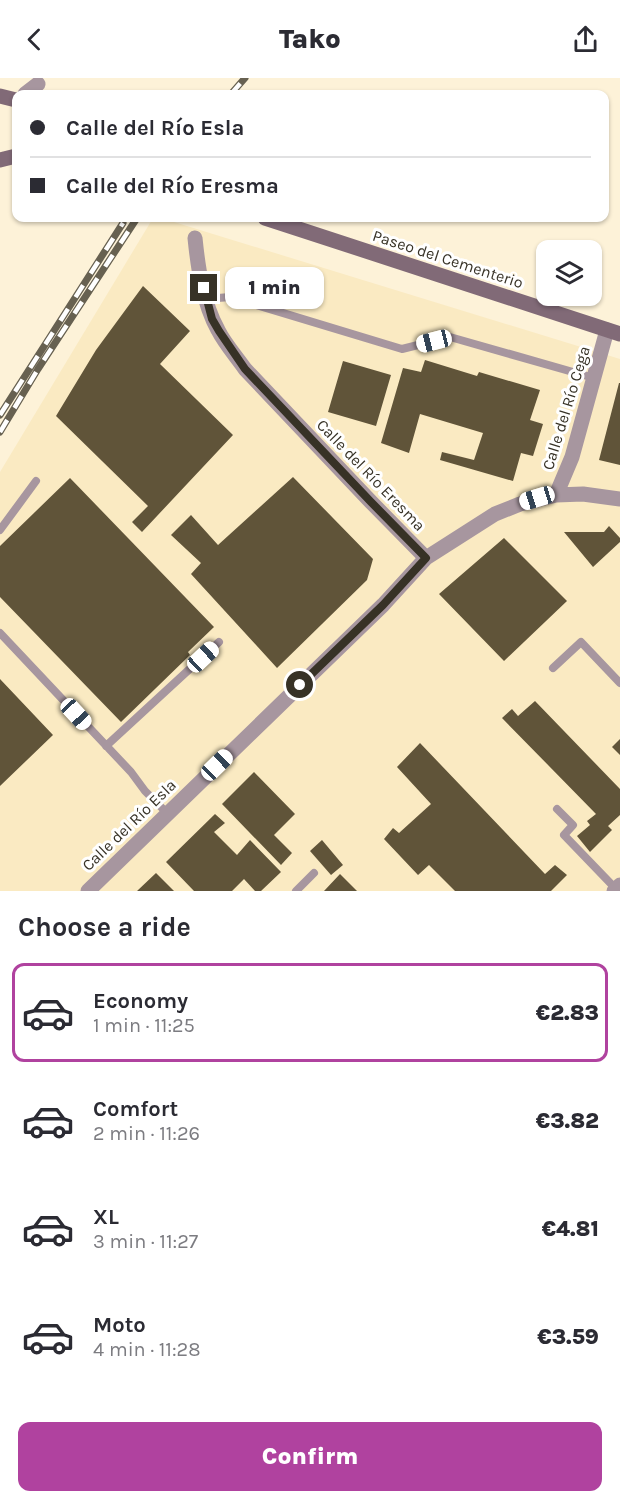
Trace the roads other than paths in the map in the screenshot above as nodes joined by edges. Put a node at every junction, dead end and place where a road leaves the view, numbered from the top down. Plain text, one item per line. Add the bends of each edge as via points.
1 (277, 222) edge
2 (195, 238) dead end
3 (207, 302) junction
4 (614, 332) edge
5 (594, 378) junction
6 (36, 481) dead end
7 (556, 495) junction
8 (620, 499) edge
9 (0, 530) edge
10 (426, 558) junction
11 (0, 633) edge
12 (219, 642) dead end
13 (553, 668) dead end
14 (620, 683) edge
15 (106, 746) junction
16 (557, 808) dead end
17 (167, 813) junction
18 (314, 873) dead end
19 (616, 888) edge
20 (88, 891) edge
21 (296, 891) edge

1 - 4 main road, Paseo del Cementerio
2 - 3 street, Calle del Río Eresma
3 - 5 lane via 230,297 402,349 450,337
3 - 10 street, Calle del Río Eresma via 219,331 245,369
4 - 5 street, Calle del Río Cega
5 - 7 street, Calle del Río Cega via 570,464
6 - 9 lane
7 - 8 street
7 - 10 street via 495,514
10 - 17 street, Calle del Río Esla via 383,605
11 - 15 lane
12 - 15 lane
13 - 14 lane via 581,642
15 - 17 lane
16 - 19 lane via 573,825 564,834
17 - 20 street, Calle del Río Esla
18 - 21 lane

